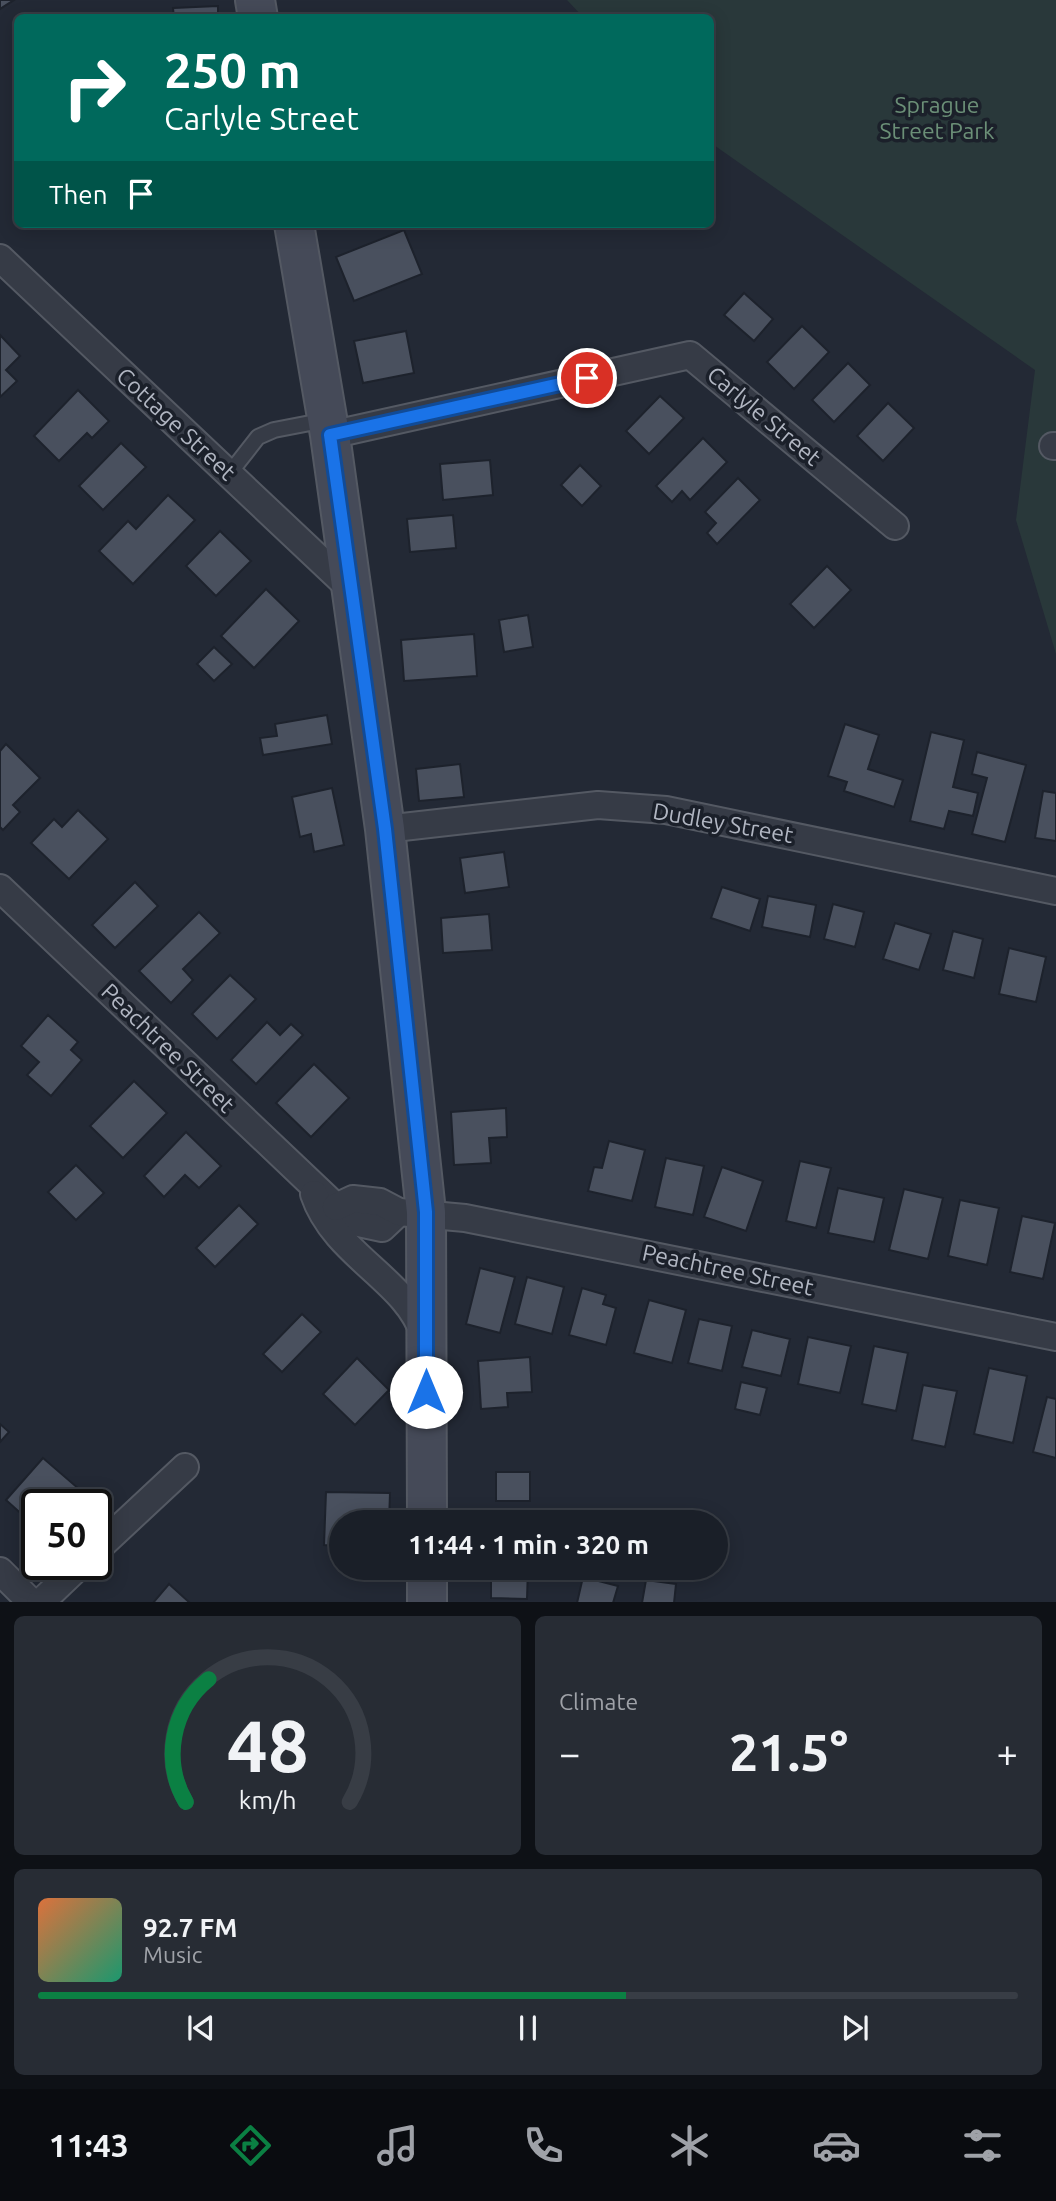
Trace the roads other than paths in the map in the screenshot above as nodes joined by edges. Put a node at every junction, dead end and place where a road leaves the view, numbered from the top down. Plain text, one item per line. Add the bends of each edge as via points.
1 (294, 228) edge
2 (0, 258) edge
3 (328, 428) junction
4 (229, 474) junction
5 (895, 526) dead end
6 (351, 589) junction
7 (385, 829) junction
8 (0, 888) edge
9 (1056, 891) edge
10 (310, 1183) junction
11 (412, 1212) junction
12 (1056, 1337) edge
13 (426, 1340) junction
14 (185, 1467) dead end
15 (427, 1510) edge
16 (112, 1535) edge
17 (0, 1572) edge
18 (63, 1580) edge
19 (427, 1580) edge
20 (32, 1602) edge
21 (40, 1602) edge
22 (427, 1602) edge

1 - 3 main road
2 - 4 street, Cottage Street
3 - 4 lane via 274,430 258,437
3 - 5 street, Carlyle Street via 690,355
3 - 6 main road
4 - 6 street, Cottage Street
6 - 7 main road
7 - 9 street, Dudley Street via 598,805 667,810
7 - 11 main road
8 - 10 street, Peachtree Street
10 - 11 street, Peachtree Street via 354,1223 382,1228
10 - 13 street via 319,1210 336,1236 412,1310
11 - 12 street, Peachtree Street via 632,1250
11 - 13 main road
13 - 15 main road
14 - 16 street
17 - 20 street
18 - 21 street
19 - 22 main road

